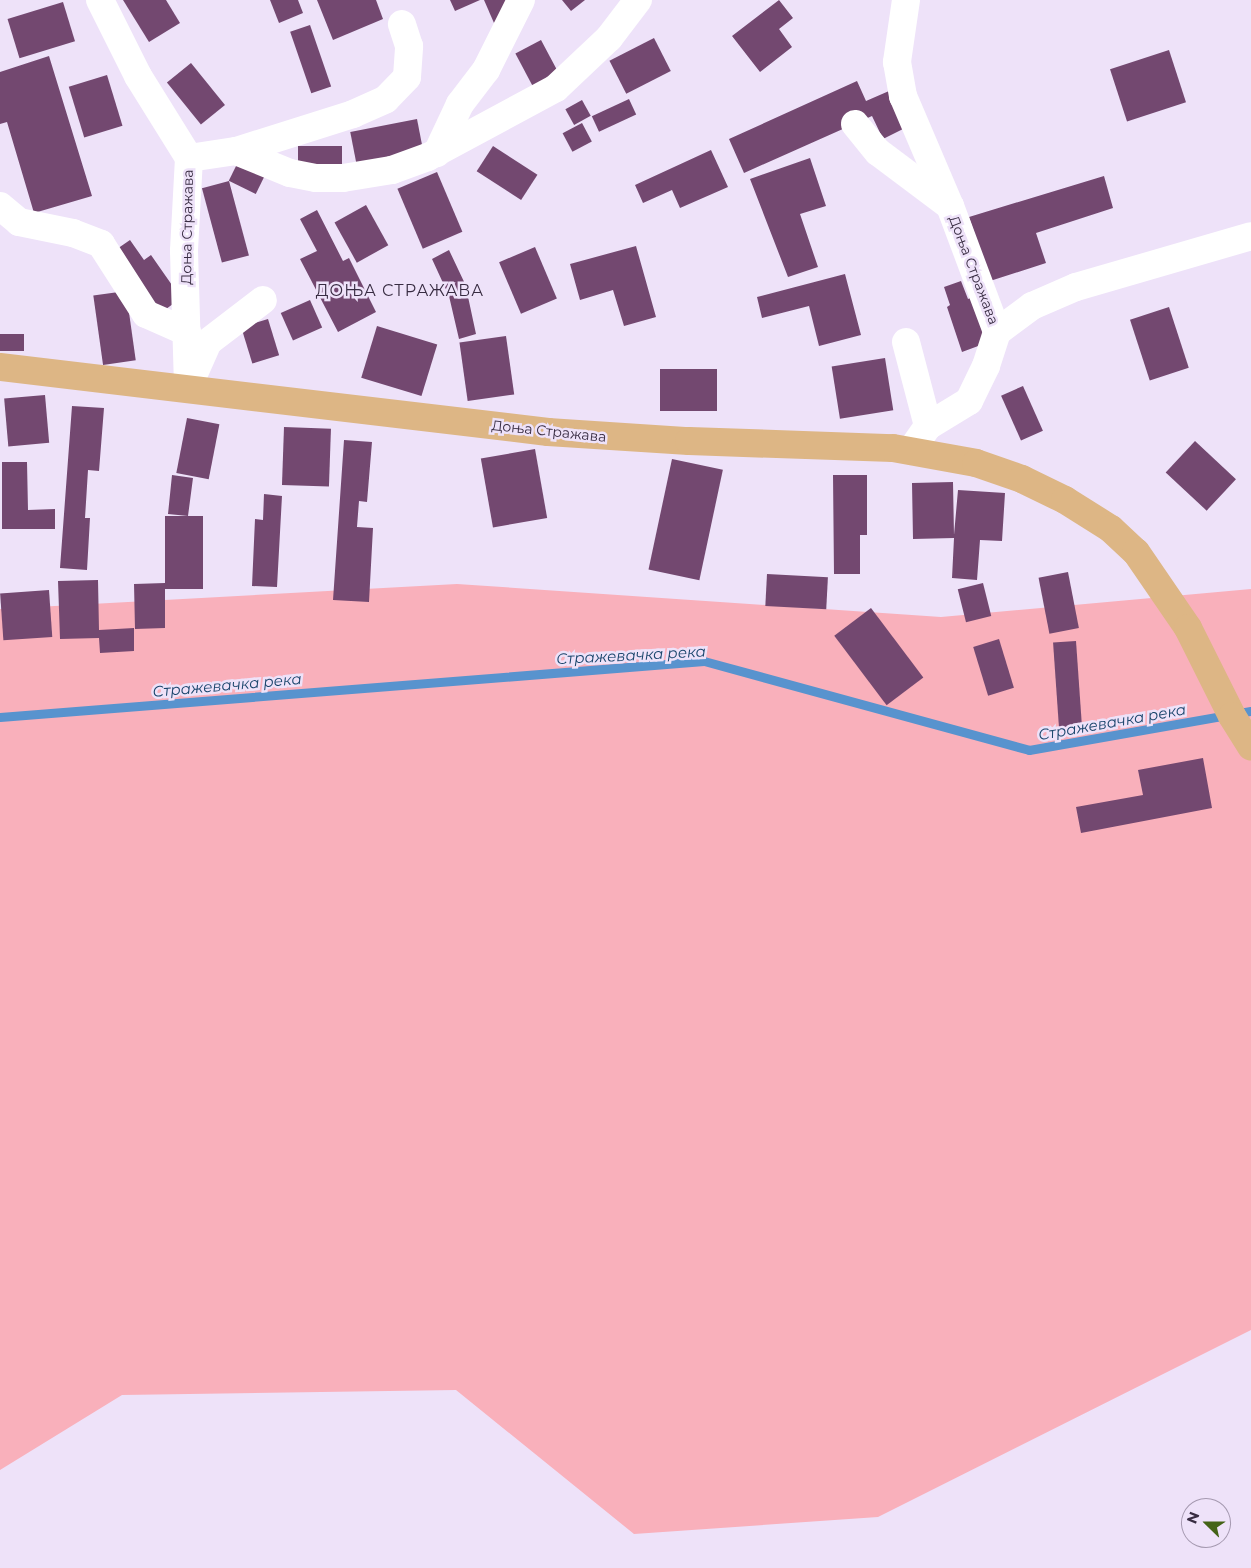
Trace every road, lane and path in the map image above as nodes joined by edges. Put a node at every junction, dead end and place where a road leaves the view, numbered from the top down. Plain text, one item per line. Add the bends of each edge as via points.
1 (100, 0) edge
2 (522, 0) edge
3 (638, 0) edge
4 (906, 0) edge
5 (402, 24) dead end
6 (856, 124) dead end
7 (236, 151) junction
8 (437, 153) junction
9 (189, 158) junction
10 (0, 206) edge
11 (950, 206) junction
12 (1251, 236) edge
13 (263, 300) dead end
14 (187, 332) junction
15 (997, 332) junction
16 (906, 342) dead end
17 (0, 367) edge
18 (188, 388) junction
19 (928, 426) junction
20 (912, 450) junction
21 (1251, 746) edge

1 - 9 street, Доња Стражава via 138,76
2 - 8 street via 486,70 460,104
3 - 8 street via 609,38 556,88
4 - 11 street, Доња Стражава via 897,62 903,96
5 - 7 street via 409,46 407,77 386,99 352,114
6 - 11 street, Доња Стражава via 878,152
7 - 8 street via 290,173 316,178 343,178 392,170
7 - 9 street
9 - 14 street, Доња Стражава via 184,251
10 - 14 street via 19,222 73,233 101,244 146,314
11 - 15 street, Доња Стражава
12 - 15 street via 1076,287 1032,306
13 - 18 street via 208,342
14 - 18 street, Доња Стражава
15 - 19 street, Доња Стражава via 986,366 969,401
16 - 19 street
17 - 18 main road, Доња Стражава
18 - 20 main road, Доња Стражава via 548,432
19 - 20 street, Доња Стражава
20 - 21 main road, Доња Стражава via 976,463 1022,479 1065,500 1111,529 1136,552 1163,588

